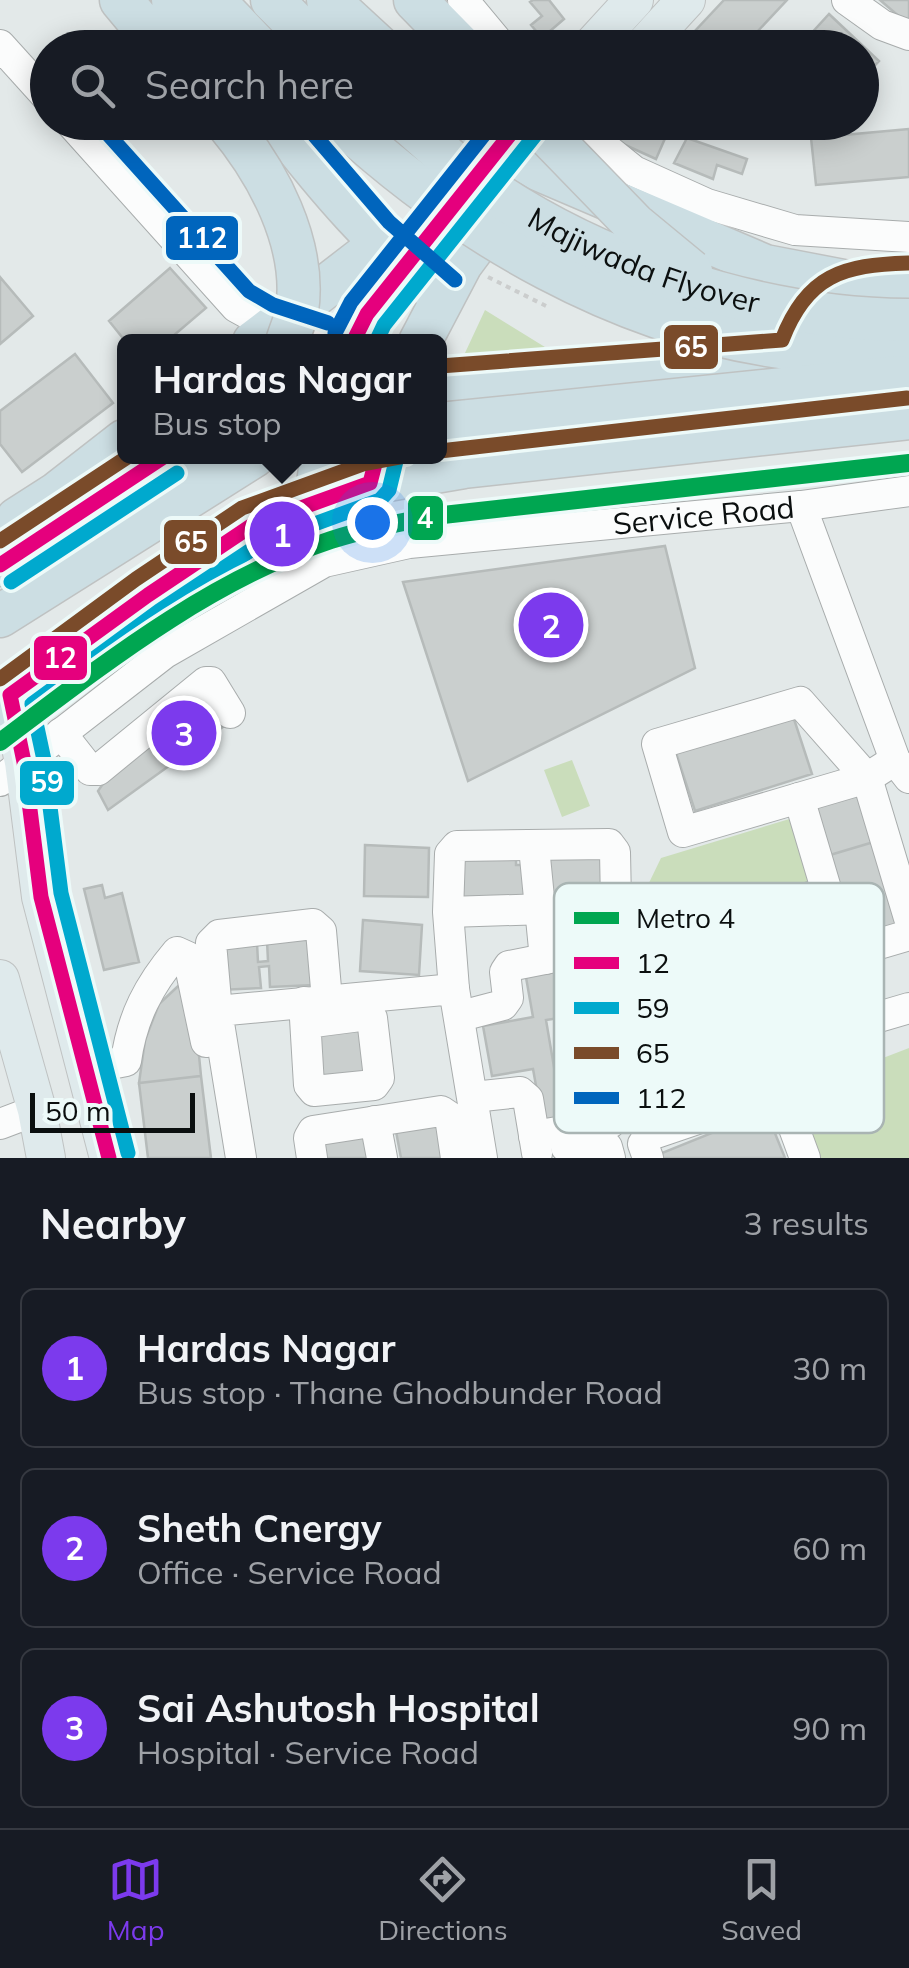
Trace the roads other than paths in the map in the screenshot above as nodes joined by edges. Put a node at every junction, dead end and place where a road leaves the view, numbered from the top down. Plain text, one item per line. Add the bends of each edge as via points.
1 (121, 0) edge
2 (174, 0) edge
3 (213, 0) edge
4 (272, 0) edge
5 (328, 0) edge
6 (415, 0) edge
7 (463, 0) edge
8 (686, 0) edge
9 (847, 0) edge
10 (147, 30) edge
11 (200, 30) edge
12 (242, 30) edge
13 (302, 30) edge
14 (360, 30) edge
15 (444, 30) edge
16 (488, 30) edge
17 (658, 30) edge
18 (909, 35) edge
19 (0, 44) edge
20 (30, 78) edge
21 (86, 140) edge
22 (238, 140) edge
23 (291, 140) edge
24 (361, 140) edge
25 (428, 140) edge
26 (504, 140) edge
27 (505, 140) edge
28 (507, 140) edge
29 (553, 140) edge
30 (595, 140) edge
31 (909, 236) edge
32 (392, 255) junction
33 (909, 283) edge
34 (859, 284) junction
35 (725, 293) junction
36 (442, 296) junction
37 (909, 320) edge
38 (270, 334) edge
39 (274, 334) edge
40 (275, 334) edge
41 (358, 334) edge
42 (424, 334) edge
43 (909, 358) edge
44 (796, 359) junction
45 (909, 376) edge
46 (447, 385) edge
47 (909, 418) edge
48 (447, 423) edge
49 (800, 430) junction
50 (117, 446) edge
51 (154, 464) edge
52 (179, 464) edge
53 (240, 464) edge
54 (321, 464) edge
55 (374, 470) edge
56 (909, 491) edge
57 (315, 503) junction
58 (801, 506) junction
59 (0, 530) edge
60 (0, 565) edge
61 (19, 592) edge
62 (0, 616) edge
63 (0, 649) edge
64 (5, 699) edge
65 (230, 713) dead end
66 (62, 732) junction
67 (902, 769) edge
68 (12, 771) edge
69 (867, 778) junction
70 (799, 798) junction
71 (534, 847) junction
72 (616, 883) edge
73 (824, 883) edge
74 (554, 911) edge
75 (448, 912) junction
76 (540, 912) junction
77 (909, 918) edge
78 (909, 936) edge
79 (884, 943) edge
80 (554, 957) edge
81 (545, 959) junction
82 (2, 992) edge
83 (457, 1002) junction
84 (312, 1008) junction
85 (909, 1008) edge
86 (217, 1011) junction
87 (884, 1015) edge
88 (86, 1069) junction
89 (474, 1098) junction
90 (37, 1110) junction
91 (375, 1121) junction
92 (0, 1124) edge
93 (583, 1133) edge
94 (658, 1133) edge
95 (795, 1133) edge
96 (537, 1150) edge
97 (46, 1158) edge
98 (109, 1158) edge
99 (226, 1158) edge
100 (241, 1158) edge
101 (312, 1158) edge
102 (382, 1158) edge
103 (456, 1158) edge
104 (482, 1158) edge
105 (610, 1158) edge
106 (648, 1158) edge
107 (804, 1158) edge

1 - 10 highway
2 - 11 highway
3 - 12 highway
4 - 13 highway
5 - 14 highway
6 - 15 highway
7 - 16 street
8 - 17 main road
9 - 18 street via 882,26
19 - 20 street
21 - 38 street via 225,296
22 - 39 highway, bridge via 278,200 296,258 297,312
23 - 32 highway
24 - 43 highway, Majiwada Flyover, bridge via 460,217 585,288 653,314 784,348
25 - 35 highway, Majiwada Flyover, bridge via 466,172 561,230
26 - 32 highway
27 - 36 highway
28 - 34 highway via 765,266
29 - 35 highway, bridge via 660,247
30 - 31 street via 634,170 708,204 796,230
32 - 36 highway
32 - 40 highway
32 - 41 highway
33 - 34 highway
34 - 44 highway via 808,323
35 - 37 highway, Majiwada Flyover, bridge via 783,308
36 - 42 highway
44 - 46 highway
44 - 49 highway
45 - 48 highway, bridge
47 - 49 highway
49 - 55 highway via 464,467
50 - 59 highway
51 - 60 highway
52 - 61 highway
53 - 61 highway
54 - 57 highway
55 - 57 highway
56 - 58 street, Service Road
57 - 64 highway via 251,526
58 - 66 street, Service Road via 409,543 324,562 165,653
58 - 67 street
61 - 62 highway
61 - 63 highway via 12,638
64 - 68 main road
65 - 66 street via 206,682 98,770 90,770
66 - 68 street, Service Road
67 - 69 street
68 - 88 main road
69 - 70 street
69 - 70 street via 800,702 656,744 683,832
69 - 77 street
70 - 73 street
71 - 72 street via 610,844
71 - 75 street via 457,846 450,854
71 - 76 street
74 - 76 street
75 - 76 street
75 - 83 street
76 - 81 street
78 - 79 street
80 - 81 street
81 - 83 street via 509,966 503,1006
82 - 90 main road
83 - 84 street
83 - 89 street
84 - 86 street
84 - 86 street via 320,931 312,924 219,935 211,942
85 - 87 street
86 - 100 street
88 - 98 main road
88 - 99 street via 130,1060 130,1035 154,979 177,952 188,958
89 - 96 street via 520,1092 528,1098
89 - 104 street
90 - 92 street
90 - 97 main road
91 - 101 street via 314,1130 308,1138
91 - 102 street
91 - 103 street via 441,1111 450,1117
93 - 96 street
94 - 106 street via 643,1144
95 - 107 street
96 - 105 street via 599,1142

